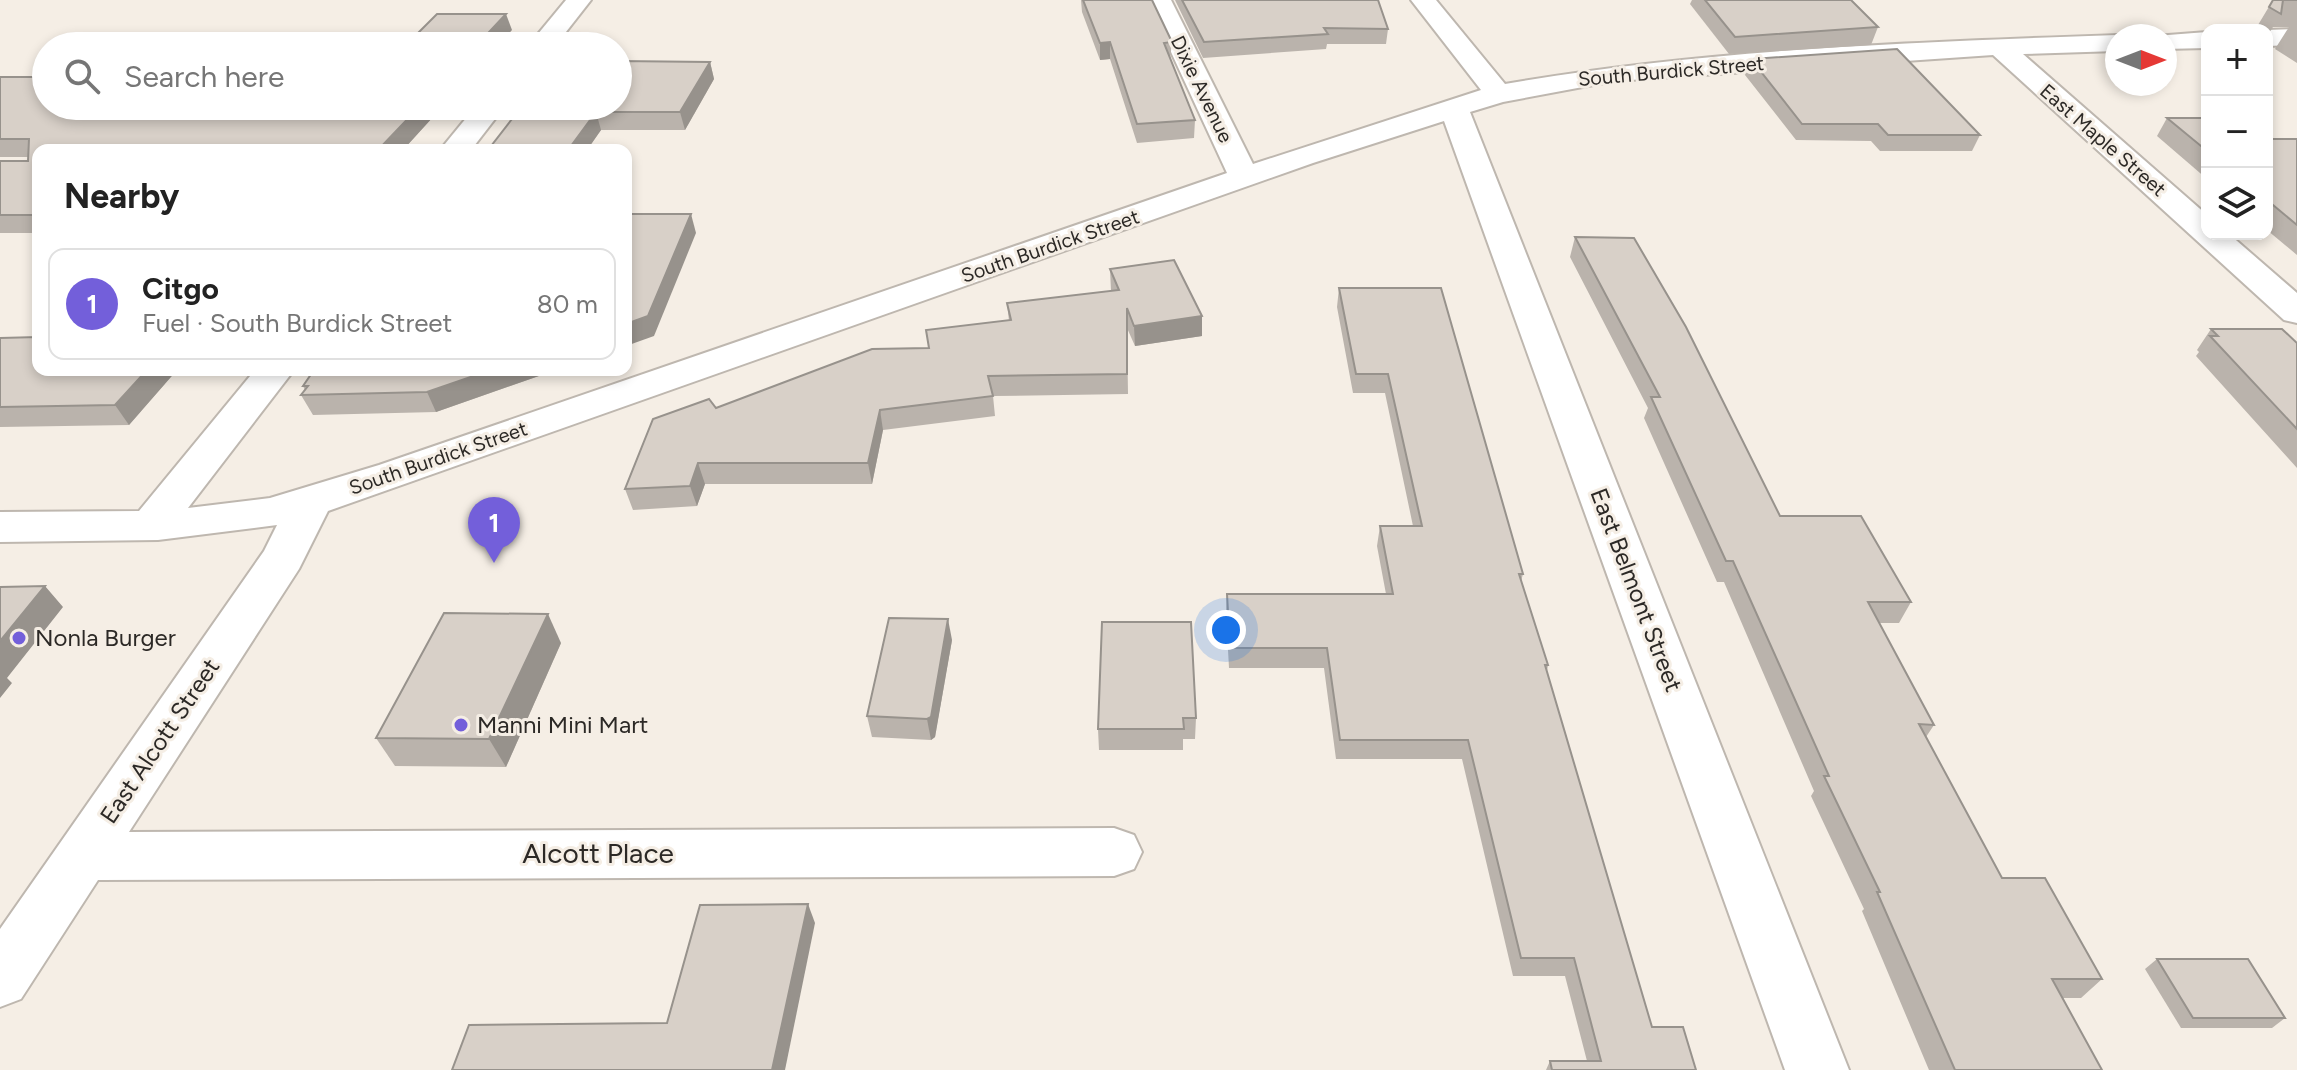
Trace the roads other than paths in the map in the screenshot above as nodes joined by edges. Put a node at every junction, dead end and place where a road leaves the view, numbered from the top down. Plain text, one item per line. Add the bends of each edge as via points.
1 (579, 0) edge
2 (1159, 0) edge
3 (1423, 0) edge
4 (1877, 29) edge
5 (553, 32) edge
6 (2297, 37) edge
7 (2273, 38) edge
8 (2201, 40) edge
9 (2177, 41) edge
10 (2105, 43) edge
11 (1999, 47) junction
12 (1901, 53) junction
13 (1498, 94) junction
14 (1455, 110) junction
15 (480, 120) edge
16 (460, 144) edge
17 (1245, 178) junction
18 (2201, 227) edge
19 (2216, 240) edge
20 (2297, 312) edge
21 (270, 376) edge
22 (312, 500) junction
23 (151, 525) junction
24 (0, 527) edge
25 (1114, 852) dead end
26 (83, 856) junction
27 (0, 979) edge
28 (1817, 1070) edge

1 - 5 street
2 - 17 street, Dixie Avenue
3 - 13 street
4 - 12 street
6 - 7 street
8 - 9 street
10 - 11 street, South Burdick Street
11 - 12 street, South Burdick Street
11 - 18 street, East Maple Street
12 - 13 street, South Burdick Street via 1615,73
13 - 14 street, South Burdick Street
14 - 17 street, South Burdick Street
14 - 28 street, East Belmont Street
15 - 16 street
17 - 22 street, South Burdick Street
19 - 20 street, East Maple Street
21 - 23 street
22 - 23 street, South Burdick Street via 255,515
22 - 26 street, East Alcott Street via 283,558
23 - 24 street, South Burdick Street
25 - 26 street, Alcott Place
26 - 27 street, East Alcott Street

